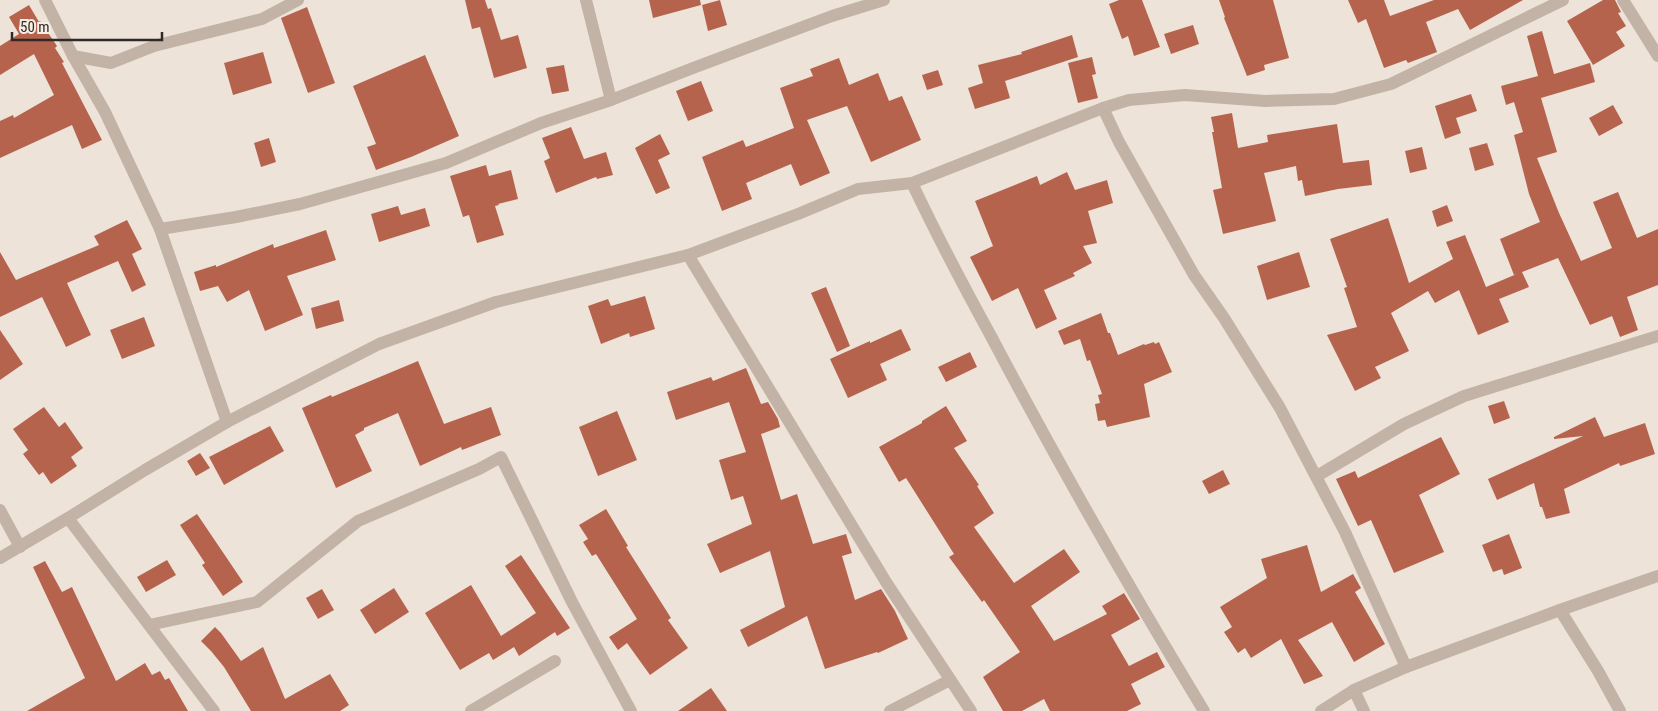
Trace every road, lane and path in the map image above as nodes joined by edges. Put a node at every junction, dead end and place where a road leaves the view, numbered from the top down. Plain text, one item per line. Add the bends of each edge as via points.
1 (45, 0) edge
2 (298, 0) edge
3 (586, 0) edge
4 (884, 0) edge
5 (1563, 0) edge
6 (1623, 0) edge
7 (73, 56) junction
8 (1658, 56) edge
9 (611, 100) junction
10 (1103, 108) junction
11 (912, 183) junction
12 (160, 229) junction
13 (688, 255) junction
14 (1658, 336) edge
15 (227, 422) junction
16 (1317, 476) junction
17 (0, 510) edge
18 (68, 518) junction
19 (20, 546) junction
20 (0, 558) edge
21 (1658, 576) edge
22 (1560, 610) junction
23 (149, 625) junction
24 (555, 661) dead end
25 (1406, 668) junction
26 (950, 680) junction
27 (1354, 690) junction
28 (214, 711) edge
29 (471, 711) edge
30 (631, 711) edge
31 (890, 711) edge
32 (971, 711) edge
33 (1204, 711) edge
34 (1321, 711) edge
35 (1364, 711) edge
36 (1620, 711) edge

1 - 7 street
2 - 7 street via 262,19 154,46 111,62
3 - 9 street
4 - 9 street
5 - 10 street via 1391,84 1334,100 1265,101 1184,95 1129,100
6 - 8 street
7 - 12 street via 105,112
9 - 12 street via 541,123 436,166 300,204
10 - 11 street
10 - 16 street via 1118,142 1194,275 1280,408
11 - 13 street via 858,189
11 - 33 street via 956,274 1056,459
12 - 15 street
13 - 15 street via 496,302 379,344
13 - 26 street via 886,582
14 - 16 street via 1464,396 1404,424
15 - 18 street
16 - 25 street via 1365,573
17 - 19 street
18 - 19 street
18 - 23 street
19 - 20 street
21 - 22 street
22 - 25 street
22 - 36 street
23 - 28 street
23 - 30 street via 257,602 358,522 501,457 572,602
24 - 29 street
25 - 27 street
26 - 31 street
26 - 32 street
27 - 34 street
27 - 35 street

